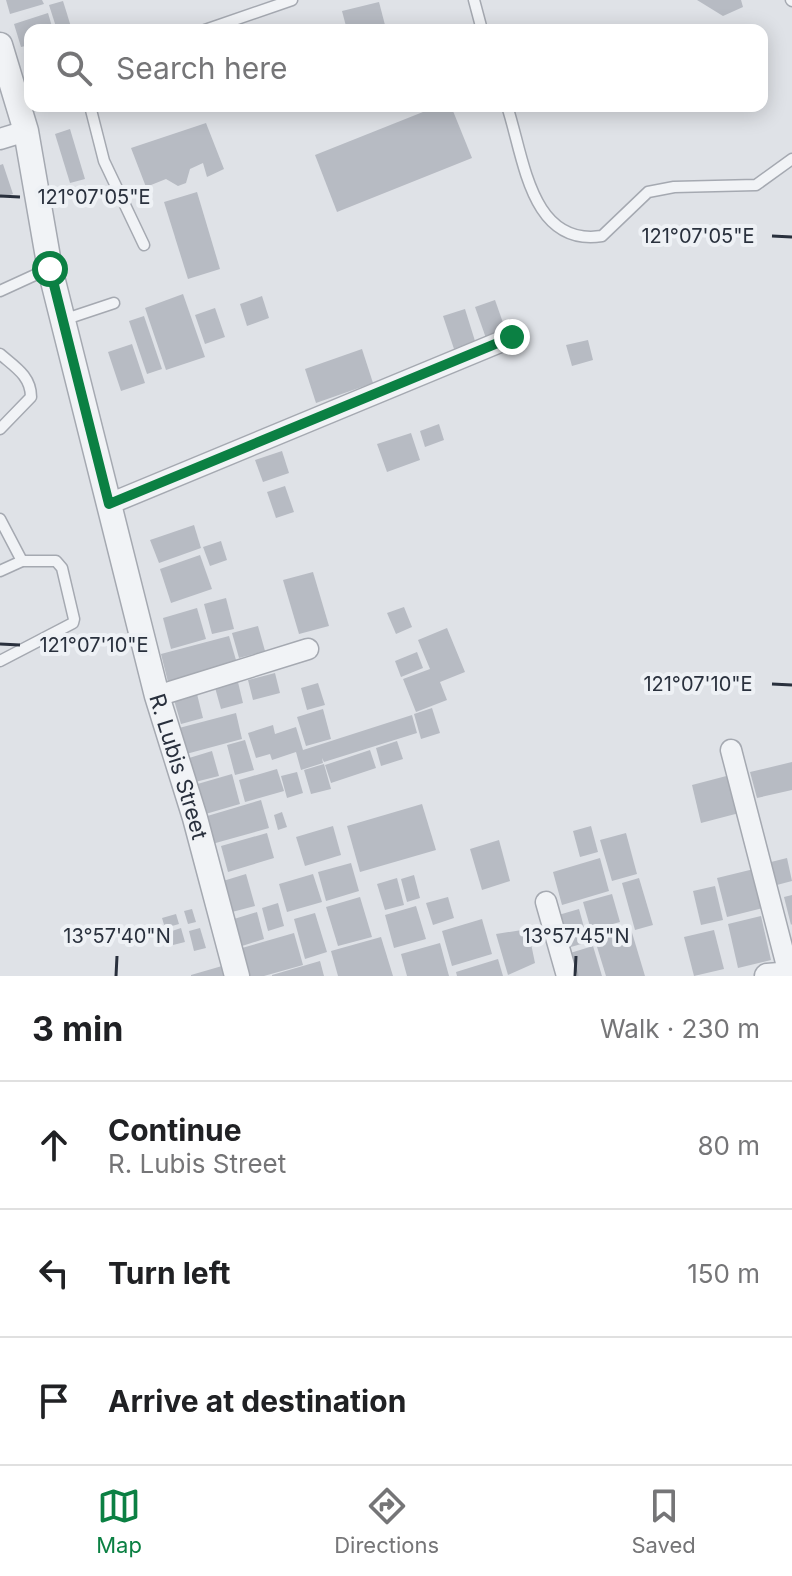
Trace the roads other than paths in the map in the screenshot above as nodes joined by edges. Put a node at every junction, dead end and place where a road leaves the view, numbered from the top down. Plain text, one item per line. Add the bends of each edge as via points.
1 (249, 0) edge
2 (292, 0) edge
3 (474, 0) edge
4 (253, 14) junction
5 (223, 24) edge
6 (480, 24) edge
7 (0, 45) edge
8 (22, 91) edge
9 (24, 111) edge
10 (24, 112) edge
11 (92, 112) edge
12 (509, 112) edge
13 (26, 131) junction
14 (0, 139) edge
15 (792, 159) edge
16 (144, 245) dead end
17 (50, 269) junction
18 (0, 291) edge
19 (114, 303) dead end
20 (63, 320) junction
21 (512, 337) dead end
22 (0, 354) edge
23 (0, 429) edge
24 (109, 504) junction
25 (0, 519) edge
26 (22, 561) junction
27 (0, 571) edge
28 (308, 649) dead end
29 (0, 661) edge
30 (157, 696) junction
31 (731, 750) dead end
32 (546, 902) dead end
33 (783, 975) edge
34 (237, 976) edge
35 (567, 976) edge

1 - 4 lane
2 - 4 lane
3 - 6 lane
4 - 5 lane
7 - 8 street, R. Lubis Street
8 - 9 street, R. Lubis Street
10 - 13 street, R. Lubis Street
11 - 16 lane via 104,161
12 - 15 lane via 539,204 549,222 573,237 602,236 648,192 756,185
13 - 14 street
13 - 17 street, R. Lubis Street
17 - 18 lane
17 - 20 street, R. Lubis Street
19 - 20 lane
20 - 24 street, R. Lubis Street
21 - 24 street
22 - 23 lane via 31,388 31,397
24 - 30 street, R. Lubis Street
25 - 26 lane
26 - 27 lane
26 - 29 lane via 50,559 60,564 74,622
28 - 30 street
30 - 34 street, R. Lubis Street
31 - 33 street
32 - 35 street

